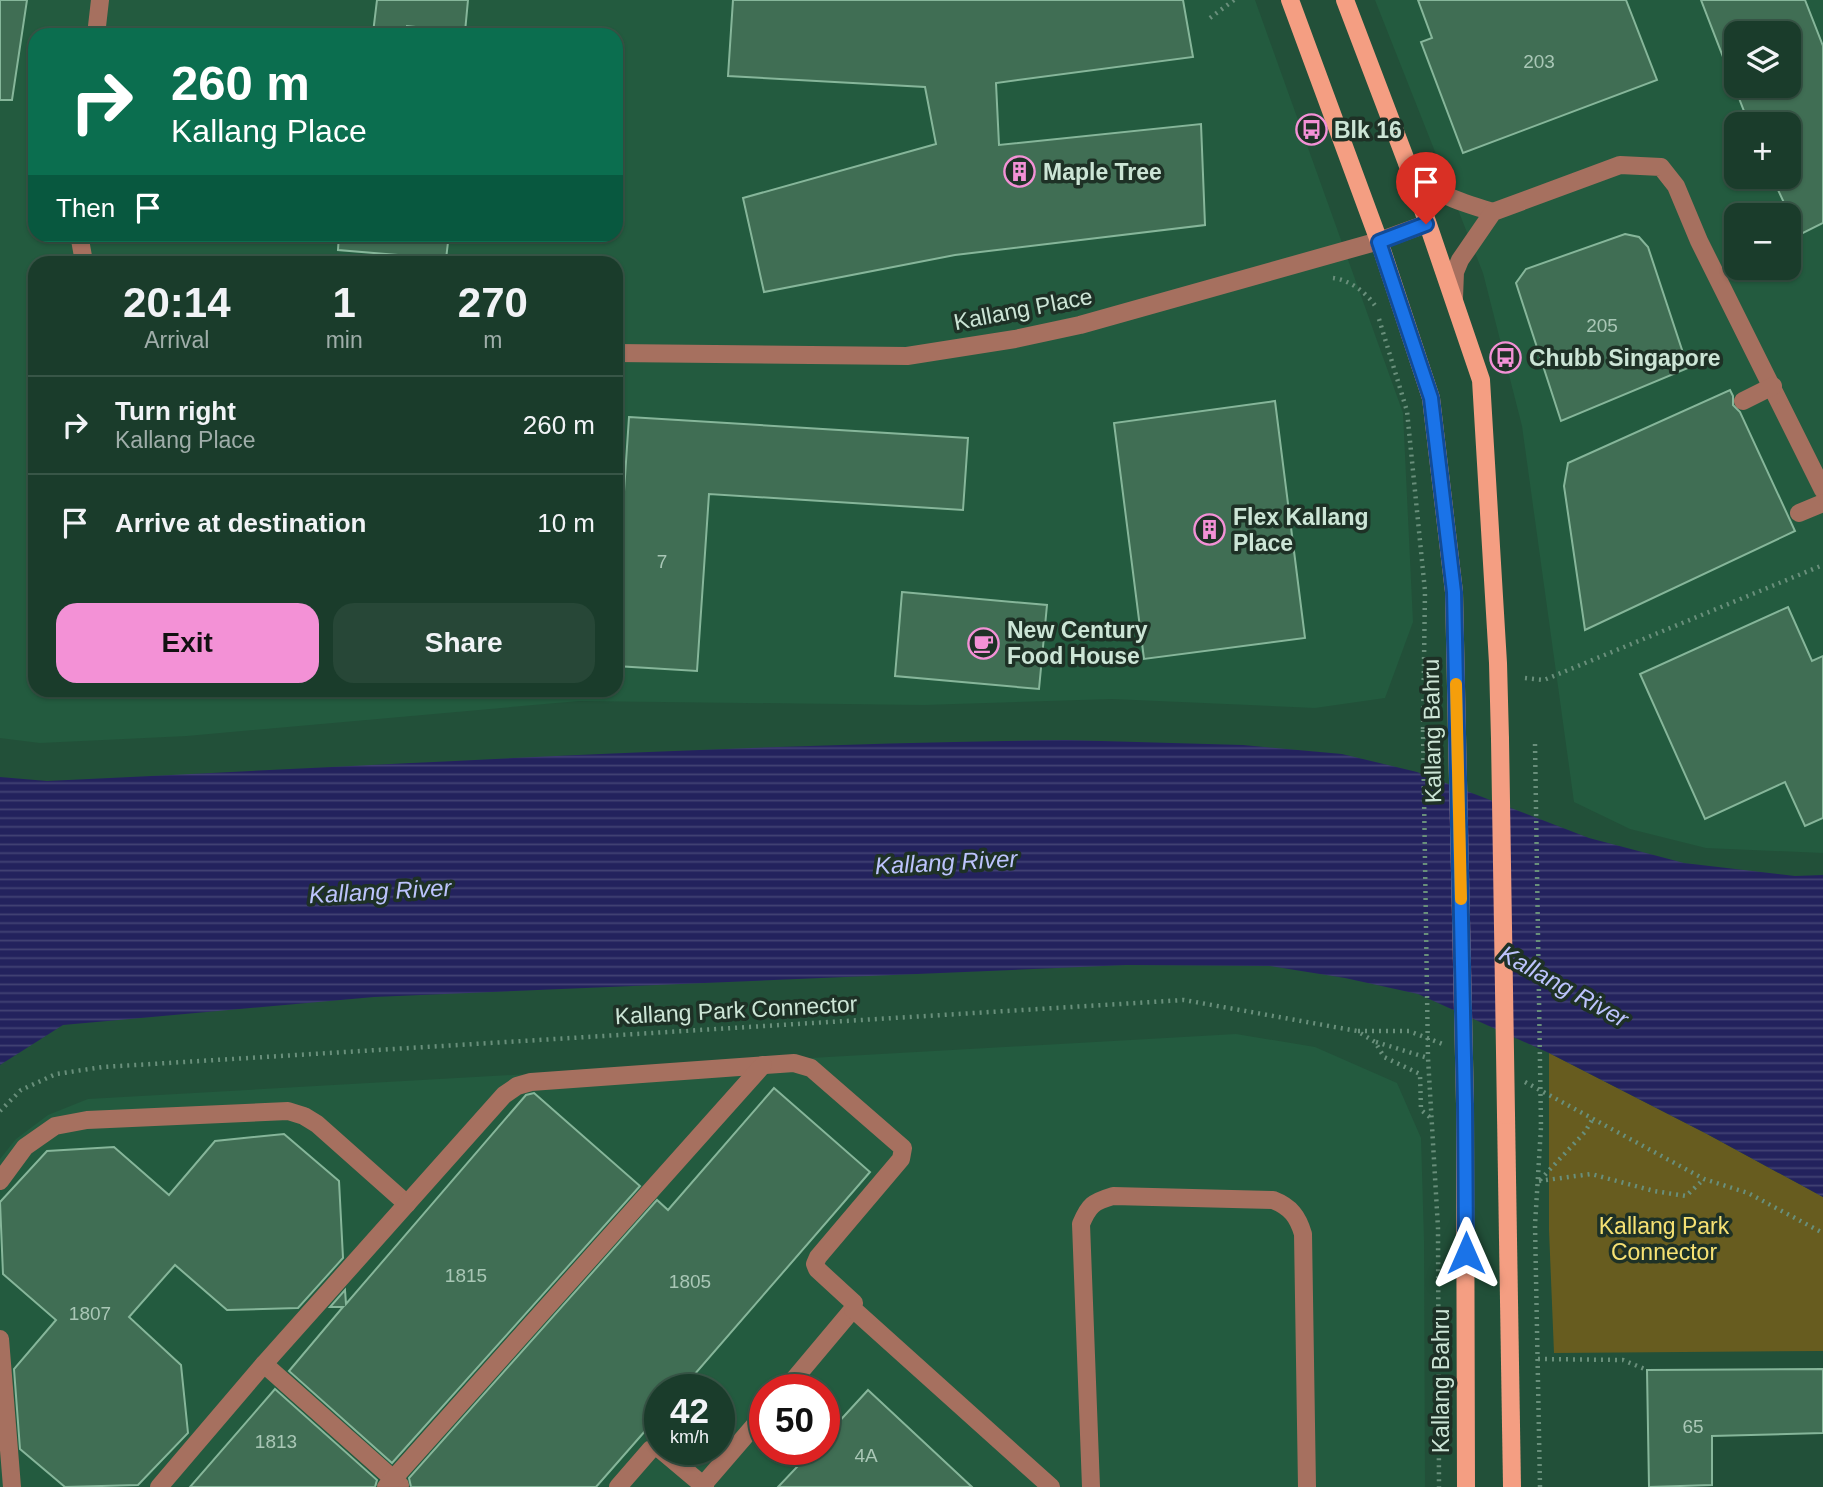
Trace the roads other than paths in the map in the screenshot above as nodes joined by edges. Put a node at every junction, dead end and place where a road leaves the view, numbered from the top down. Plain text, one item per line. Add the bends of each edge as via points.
1 (100, 0) edge
2 (1290, 0) edge
3 (1345, 0) edge
4 (97, 28) edge
5 (1407, 163) junction
6 (1493, 212) junction
7 (1426, 224) junction
8 (1379, 242) junction
9 (1453, 301) junction
10 (623, 353) edge
11 (1773, 387) junction
12 (1743, 401) dead end
13 (1823, 491) edge
14 (1823, 503) edge
15 (1799, 513) dead end
16 (763, 1065) junction
17 (0, 1181) edge
18 (407, 1204) junction
19 (853, 1309) junction
20 (0, 1339) edge
21 (264, 1364) junction
22 (798, 1374) edge
23 (749, 1432) edge
24 (644, 1457) edge
25 (679, 1465) edge
26 (394, 1485) edge
27 (704, 1486) edge
28 (12, 1487) edge
29 (159, 1487) edge
30 (618, 1487) edge
31 (1051, 1487) edge
32 (1091, 1487) edge
33 (1307, 1487) edge
34 (1466, 1487) edge
35 (1512, 1487) edge

1 - 4 street
2 - 8 main road, Kallang Bahru
3 - 5 main road
5 - 6 street via 1449,199
5 - 7 main road
6 - 9 street via 1460,260
6 - 11 street via 1620,165 1661,167 1676,186
7 - 8 street, Kallang Place
7 - 9 main road
8 - 10 street, Kallang Place via 1080,326 907,356
8 - 34 main road, Kallang Bahru, bridge via 1431,398 1454,592 1465,1104
9 - 35 main road, bridge via 1481,380 1499,663
11 - 12 street
11 - 13 street
14 - 15 street
16 - 18 street via 517,1086
16 - 19 street via 794,1063 811,1068 903,1148 901,1159 815,1264 854,1303
16 - 26 street
17 - 18 street via 25,1147 55,1126 87,1120 288,1111 317,1124
18 - 21 street
19 - 22 street
19 - 31 street
20 - 28 street
21 - 26 street
21 - 29 street
23 - 27 street
24 - 30 street
25 - 27 street
32 - 33 street via 1081,1224 1095,1202 1112,1196 1273,1200 1298,1217 1303,1234

